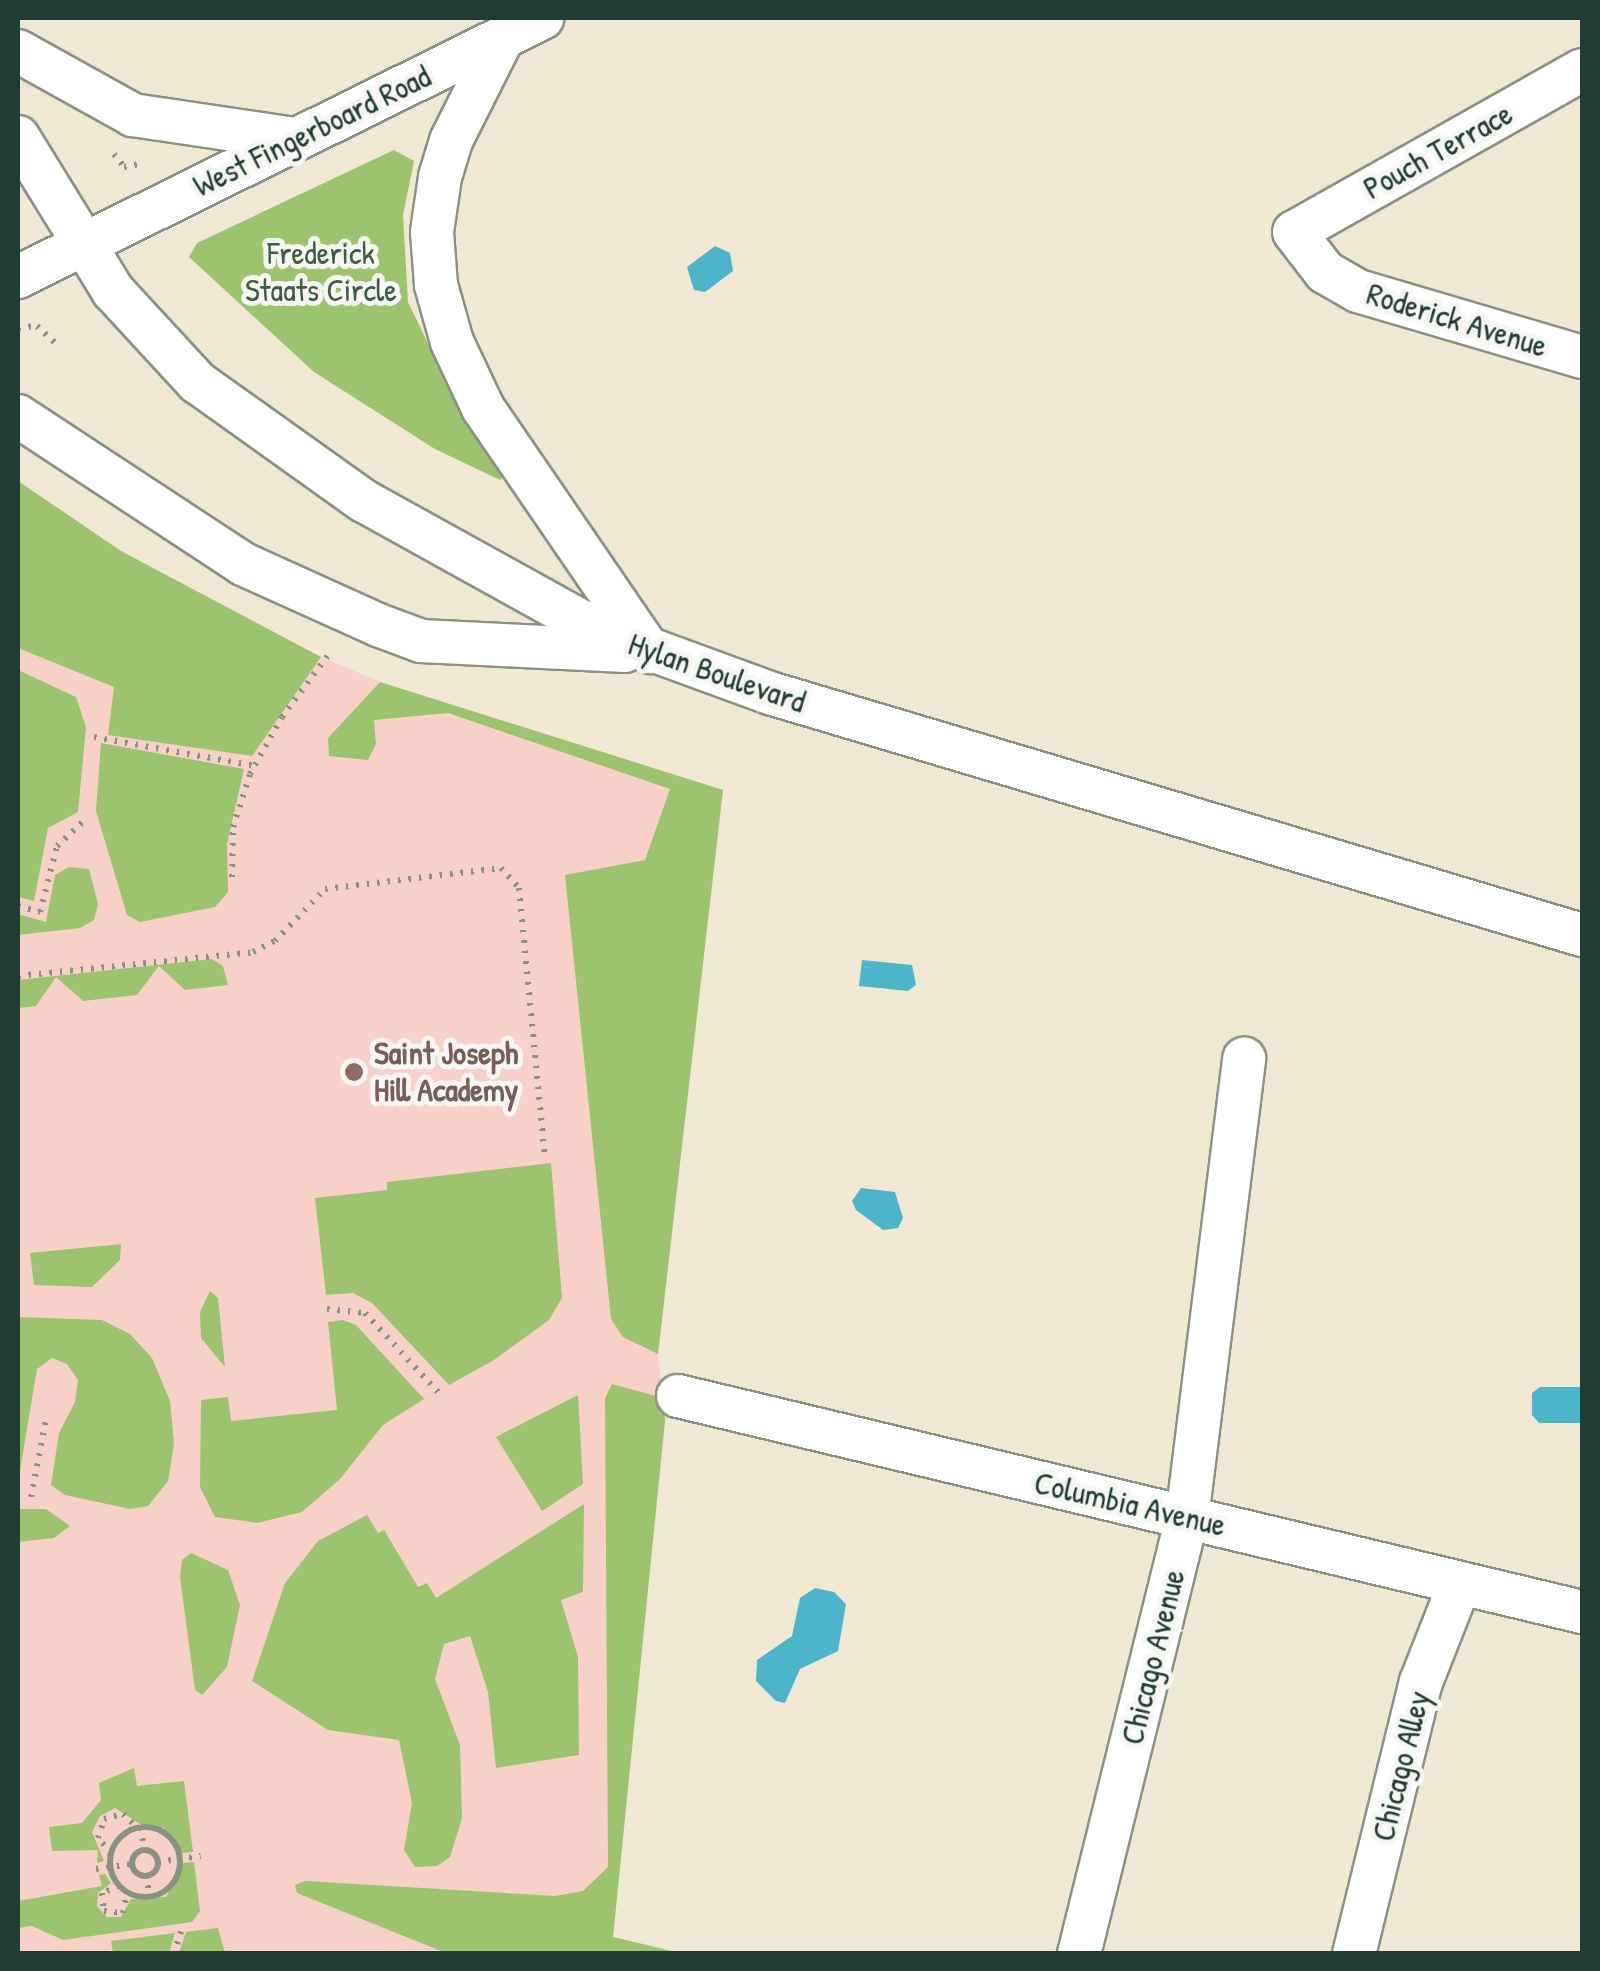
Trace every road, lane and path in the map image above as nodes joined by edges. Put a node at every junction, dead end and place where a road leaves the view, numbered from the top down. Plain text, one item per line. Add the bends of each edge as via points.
1 (542, 18) edge
2 (503, 37) junction
3 (18, 51) edge
4 (1582, 70) edge
5 (18, 138) edge
6 (296, 139) junction
7 (1294, 232) joint
8 (83, 244) junction
9 (18, 277) edge
10 (18, 328) edge
11 (56, 344) dead end
12 (1582, 357) edge
13 (18, 416) edge
14 (332, 650) dead end
15 (650, 652) junction
16 (94, 737) dead end
17 (254, 766) junction
18 (86, 819) dead end
19 (232, 877) dead end
20 (18, 906) edge
21 (1582, 935) edge
22 (18, 976) edge
23 (1244, 1059) dead end
24 (545, 1160) dead end
25 (327, 1309) dead end
26 (438, 1392) dead end
27 (678, 1396) dead end
28 (46, 1419) dead end
29 (31, 1497) dead end
30 (1187, 1518) junction
31 (1460, 1583) junction
32 (1582, 1612) edge
33 (139, 1828) junction
34 (144, 1850) junction
35 (111, 1853) junction
36 (200, 1856) dead end
37 (180, 1858) junction
38 (158, 1862) junction
39 (133, 1864) junction
40 (111, 1867) junction
41 (96, 1869) dead end
42 (147, 1876) junction
43 (124, 1890) junction
44 (149, 1897) junction
45 (182, 1927) dead end
46 (174, 1954) edge
47 (1079, 1954) edge
48 (1354, 1954) edge

1 - 2 street, West Fingerboard Road
2 - 6 street, West Fingerboard Road
2 - 15 street via 450,140 432,232 436,284 452,342 483,408
3 - 6 street via 133,114
4 - 7 street, Pouch Terrace
5 - 8 street, Hylan Boulevard
6 - 8 street, West Fingerboard Road
7 - 12 street, Roderick Avenue via 1326,272 1358,292
8 - 9 street, West Fingerboard Road
8 - 15 street, Hylan Boulevard via 130,313 172,359 264,435 476,565
10 - 11 path via 37,326
13 - 15 street via 243,564 378,625 421,640
14 - 17 path
15 - 21 street, Hylan Boulevard
16 - 17 path
17 - 19 path via 233,827
18 - 20 path via 57,846 40,912
22 - 24 path via 253,952 275,941 325,889 501,868 519,888
23 - 30 street, Chicago Avenue
25 - 26 path via 364,1313
27 - 30 street, Columbia Avenue
28 - 29 path
30 - 31 street, Columbia Avenue
30 - 47 street, Chicago Avenue
31 - 32 street, Columbia Avenue
31 - 48 street, Chicago Alley via 1421,1682
33 - 34 path
33 - 35 path via 124,1834
33 - 35 path via 124,1814 104,1819 98,1838
33 - 37 path via 169,1837
34 - 38 path
34 - 39 path
35 - 40 path
36 - 37 path
37 - 38 path
37 - 44 path via 175,1880
38 - 42 path
39 - 40 path
39 - 42 path
40 - 41 path
40 - 43 path
42 - 44 path
43 - 43 path via 129,1906 122,1913 104,1911 102,1893
43 - 44 path
45 - 46 path

